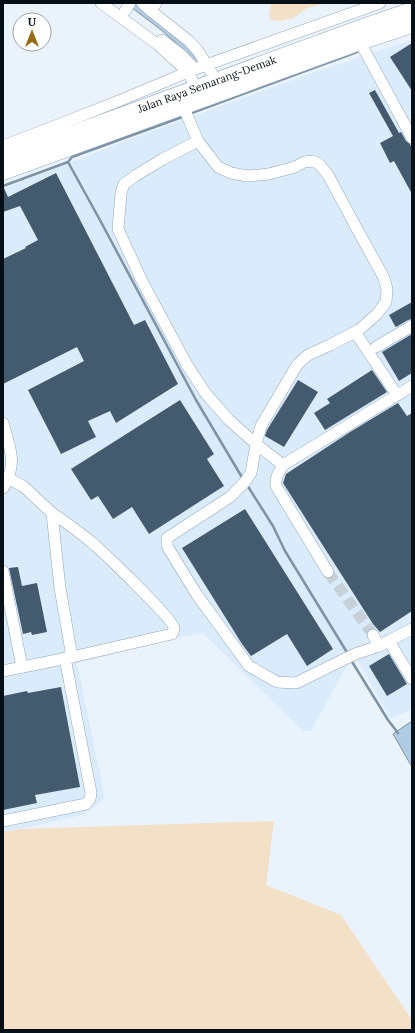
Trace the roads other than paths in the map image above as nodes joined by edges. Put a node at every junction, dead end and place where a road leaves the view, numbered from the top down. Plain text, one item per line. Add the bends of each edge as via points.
1 (102, 3) edge
2 (114, 3) edge
3 (142, 3) edge
4 (380, 3) edge
5 (128, 7) edge
6 (154, 7) edge
7 (412, 10) edge
8 (412, 25) edge
9 (360, 42) junction
10 (207, 65) junction
11 (192, 71) junction
12 (204, 88) junction
13 (183, 106) junction
14 (412, 138) edge
15 (198, 142) junction
16 (3, 146) edge
17 (3, 159) edge
18 (3, 172) edge
19 (412, 326) edge
20 (355, 332) junction
21 (376, 346) dead end
22 (412, 386) edge
23 (397, 395) junction
24 (3, 423) edge
25 (256, 444) junction
26 (283, 465) junction
27 (6, 484) edge
28 (52, 513) junction
29 (3, 571) edge
30 (328, 572) tunnel mouth
31 (412, 629) edge
32 (373, 635) tunnel mouth
33 (389, 642) junction
34 (379, 646) junction
35 (68, 658) junction
36 (22, 667) junction
37 (3, 671) edge
38 (412, 680) edge
39 (3, 821) edge

1 - 11 street
2 - 5 street
3 - 6 street
4 - 10 street
5 - 11 street via 179,53
6 - 10 street via 198,50
7 - 12 highway, Jalan Raya Semarang-Demak
8 - 9 highway, Jalan Raya Semarang-Demak
9 - 12 highway, Jalan Raya Semarang-Demak
9 - 14 street
10 - 11 street
10 - 12 street
11 - 12 street
11 - 16 street
12 - 13 highway, Jalan Raya Semarang-Demak
12 - 17 highway, Jalan Raya Semarang-Demak
13 - 15 street
13 - 18 highway, Jalan Raya Semarang-Demak
15 - 20 street via 218,167 231,173 248,176 269,174 304,162 313,161 319,164 328,175 388,289 386,302 377,314
15 - 25 street via 163,158 124,184 118,229 142,281 187,365 206,394 229,420
19 - 21 street
20 - 23 street
20 - 25 street via 308,355 297,365 261,426
22 - 23 street
23 - 26 street
24 - 27 street via 12,454 12,470
25 - 26 street
25 - 34 street via 251,473 244,483 230,497 167,538 166,546 197,594 250,666 277,682 296,683 355,654
26 - 30 street via 276,477 276,486
27 - 28 street via 24,486
28 - 35 street
28 - 35 street via 96,546 169,619 174,628 172,634
29 - 36 street
31 - 33 street
32 - 34 street
33 - 34 street
33 - 38 street
35 - 36 street
35 - 39 street via 90,799 86,804
36 - 37 street

